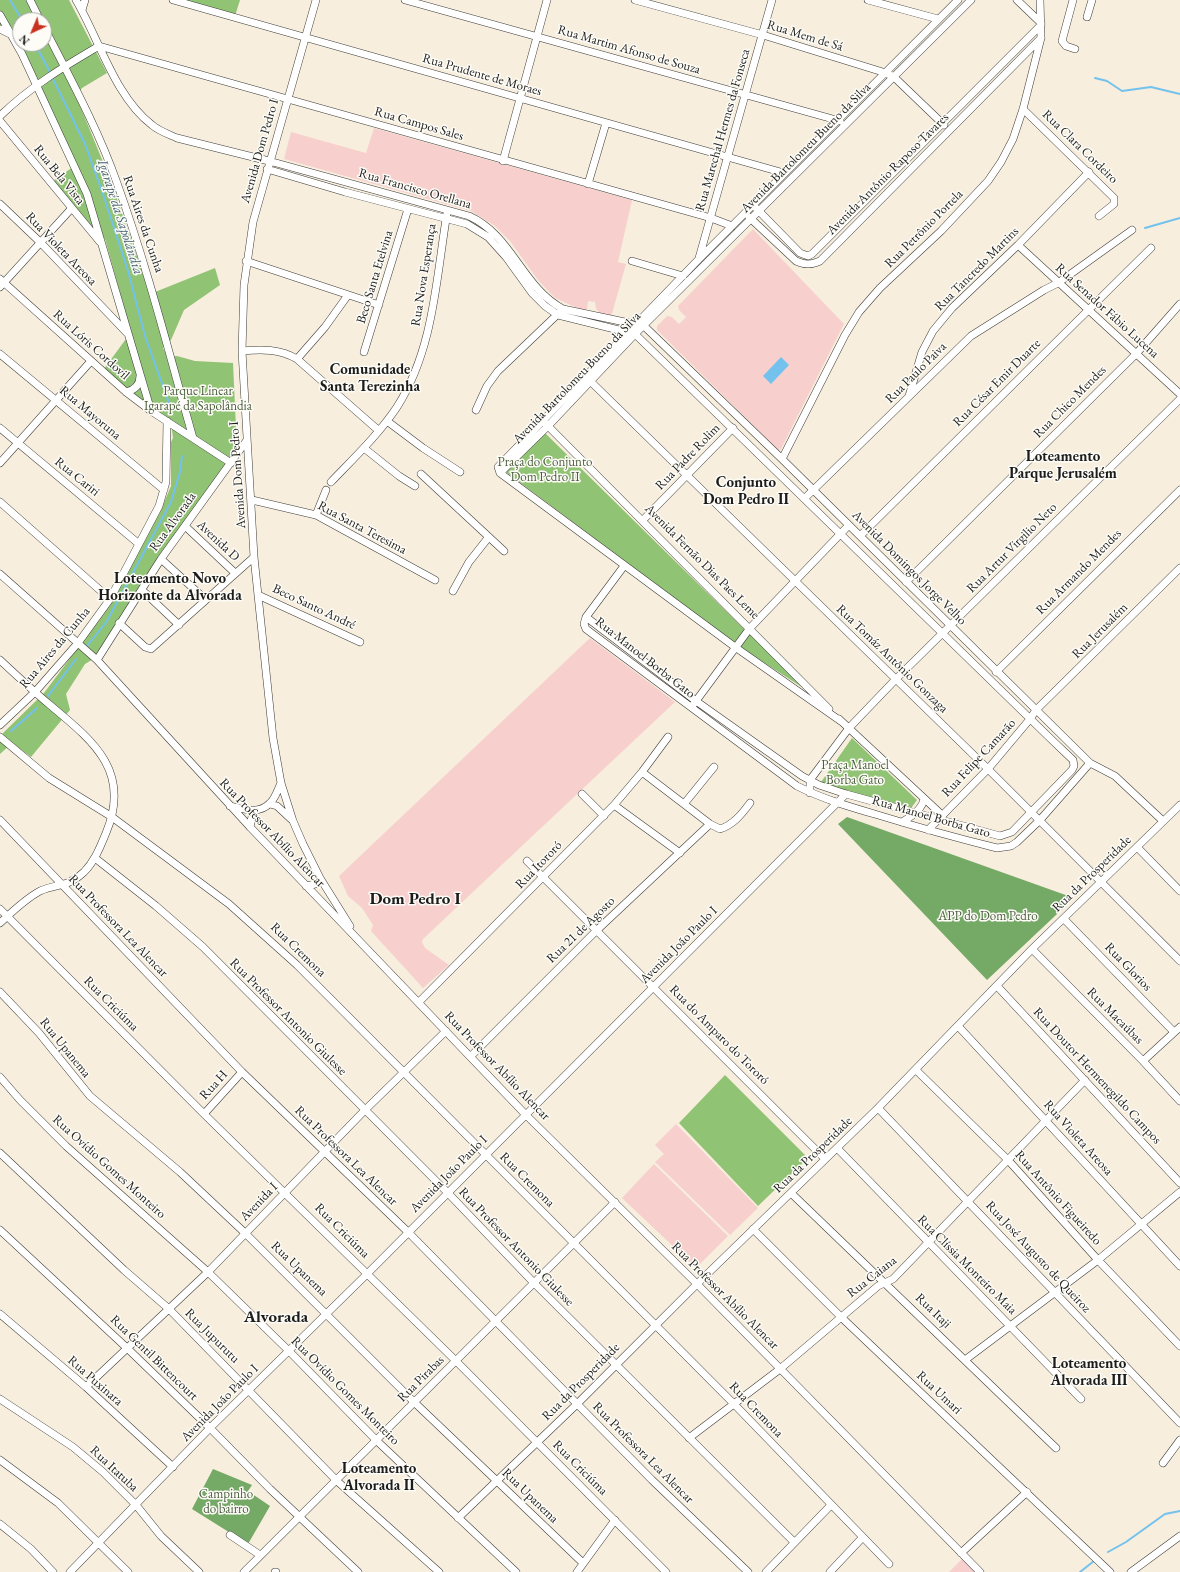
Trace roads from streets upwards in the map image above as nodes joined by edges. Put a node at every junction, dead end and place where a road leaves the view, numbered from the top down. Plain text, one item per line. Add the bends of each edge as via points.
1 (30, 0) edge
2 (76, 0) edge
3 (85, 0) edge
4 (173, 0) edge
5 (316, 0) edge
6 (405, 0) edge
7 (547, 0) edge
8 (635, 0) edge
9 (772, 0) edge
10 (868, 0) edge
11 (958, 0) edge
12 (971, 0) edge
13 (1017, 0) edge
14 (1040, 0) edge
15 (1073, 0) edge
16 (1092, 0) edge
17 (82, 10) junction
18 (36, 12) edge
19 (0, 15) edge
20 (1088, 17) dead end
21 (938, 19) junction
22 (1041, 24) junction
23 (0, 28) edge
24 (12, 35) joint
25 (763, 35) junction
26 (537, 37) junction
27 (305, 38) junction
28 (1041, 38) junction
29 (52, 45) edge
30 (99, 46) junction
31 (1075, 49) dead end
32 (20, 52) edge
33 (62, 68) junction
34 (886, 72) junction
35 (894, 77) junction
36 (36, 86) junction
37 (745, 96) junction
38 (287, 98) junction
39 (520, 98) junction
40 (1023, 109) junction
41 (0, 116) edge
42 (837, 120) junction
43 (0, 121) edge
44 (606, 123) junction
45 (942, 123) junction
46 (847, 124) junction
47 (949, 129) junction
48 (726, 158) junction
49 (269, 161) junction
50 (503, 161) junction
51 (267, 169) junction
52 (1089, 172) junction
53 (784, 173) junction
54 (588, 184) junction
55 (0, 204) edge
56 (752, 205) junction
57 (71, 209) junction
58 (408, 209) junction
59 (447, 209) junction
60 (759, 211) junction
61 (855, 211) junction
62 (745, 212) junction
63 (1099, 216) dead end
64 (446, 218) junction
65 (711, 218) junction
66 (862, 218) junction
67 (752, 219) junction
68 (732, 226) junction
69 (481, 227) junction
70 (1132, 230) dead end
71 (40, 242) junction
72 (102, 243) junction
73 (1018, 245) junction
74 (1151, 248) dead end
75 (812, 254) junction
76 (699, 259) junction
77 (246, 261) junction
78 (632, 261) dead end
79 (820, 261) junction
80 (705, 265) junction
81 (683, 276) junction
82 (1, 283) edge
83 (1058, 283) junction
84 (348, 295) junction
85 (1180, 304) edge
86 (379, 305) junction
87 (120, 306) junction
88 (563, 309) junction
89 (1087, 310) junction
90 (105, 311) junction
91 (558, 315) junction
92 (636, 325) junction
93 (644, 326) junction
94 (128, 334) junction
95 (631, 334) junction
96 (242, 351) junction
97 (364, 352) dead end
98 (0, 354) edge
99 (1136, 354) junction
100 (297, 359) junction
101 (90, 360) junction
102 (140, 374) junction
103 (588, 379) junction
104 (126, 392) junction
105 (1180, 394) edge
106 (908, 398) junction
107 (1180, 399) edge
108 (55, 400) junction
109 (476, 410) dead end
110 (151, 411) junction
111 (542, 420) junction
112 (167, 421) junction
113 (387, 421) junction
114 (548, 426) junction
115 (0, 428) edge
116 (733, 428) junction
117 (378, 430) junction
118 (193, 438) junction
119 (247, 440) junction
120 (16, 443) junction
121 (364, 448) junction
122 (782, 459) junction
123 (0, 463) edge
124 (231, 463) junction
125 (460, 472) dead end
126 (421, 474) dead end
127 (500, 474) junction
128 (687, 475) junction
129 (331, 482) dead end
130 (415, 486) dead end
131 (164, 490) junction
132 (326, 490) dead end
133 (813, 490) junction
134 (1180, 490) edge
135 (804, 498) junction
136 (252, 500) junction
137 (0, 502) edge
138 (316, 515) junction
139 (643, 520) junction
140 (849, 525) junction
141 (184, 526) junction
142 (840, 534) junction
143 (860, 536) junction
144 (488, 538) junction
145 (139, 544) junction
146 (504, 551) dead end
147 (254, 557) junction
148 (161, 559) junction
149 (624, 566) junction
150 (1180, 568) edge
151 (235, 573) junction
152 (0, 574) edge
153 (435, 580) dead end
154 (795, 581) junction
155 (906, 582) junction
156 (142, 590) junction
157 (453, 591) dead end
158 (258, 595) junction
159 (110, 599) junction
160 (205, 599) junction
161 (586, 617) junction
162 (119, 623) junction
163 (179, 625) junction
164 (950, 626) junction
165 (750, 628) junction
166 (942, 634) junction
167 (360, 642) dead end
168 (78, 643) junction
169 (735, 647) junction
170 (0, 660) edge
171 (97, 660) junction
172 (996, 672) junction
173 (896, 679) junction
174 (35, 692) junction
175 (696, 701) junction
176 (691, 708) junction
177 (1036, 710) junction
178 (1030, 719) junction
179 (842, 722) junction
180 (0, 725) edge
181 (849, 728) junction
182 (0, 737) edge
183 (668, 737) dead end
184 (1090, 763) junction
185 (1074, 766) joint
186 (714, 767) dead end
187 (988, 769) junction
188 (642, 772) junction
189 (810, 780) junction
190 (281, 783) junction
191 (810, 792) junction
192 (582, 794) dead end
193 (846, 794) junction
194 (924, 799) junction
195 (750, 803) dead end
196 (837, 803) junction
197 (270, 804) junction
198 (684, 804) junction
199 (614, 805) junction
200 (229, 806) junction
201 (1180, 807) edge
202 (253, 811) junction
203 (1032, 812) junction
204 (915, 813) junction
205 (604, 816) junction
206 (112, 817) junction
207 (940, 817) junction
208 (0, 820) edge
209 (1040, 820) junction
210 (293, 821) junction
211 (1163, 821) junction
212 (902, 822) junction
213 (710, 824) junction
214 (250, 827) junction
215 (928, 830) junction
216 (1137, 847) junction
217 (680, 852) junction
218 (95, 858) junction
219 (527, 861) dead end
220 (320, 878) junction
221 (544, 878) junction
222 (1103, 882) junction
223 (62, 886) junction
224 (306, 886) junction
225 (1180, 891) edge
226 (0, 909) edge
227 (8, 917) junction
228 (1064, 919) junction
229 (0, 924) edge
230 (596, 931) junction
231 (357, 939) junction
232 (1032, 949) junction
233 (1180, 961) edge
234 (997, 986) junction
235 (654, 987) junction
236 (0, 992) edge
237 (419, 1002) junction
238 (958, 1026) junction
239 (1177, 1030) edge
240 (446, 1031) junction
241 (471, 1056) junction
242 (1143, 1060) junction
243 (916, 1070) junction
244 (242, 1072) junction
245 (404, 1073) junction
246 (0, 1077) edge
247 (1085, 1080) junction
248 (1180, 1101) edge
249 (878, 1108) junction
250 (364, 1111) junction
251 (204, 1114) junction
252 (526, 1115) junction
253 (1046, 1120) junction
254 (837, 1148) junction
255 (0, 1153) edge
256 (325, 1153) junction
257 (486, 1154) junction
258 (825, 1159) junction
259 (1008, 1160) junction
260 (1180, 1183) edge
261 (285, 1192) junction
262 (447, 1192) junction
263 (1180, 1192) edge
264 (791, 1193) junction
265 (969, 1201) junction
266 (615, 1202) junction
267 (1141, 1225) junction
268 (753, 1229) junction
269 (0, 1230) edge
270 (408, 1232) junction
271 (245, 1233) junction
272 (574, 1243) junction
273 (928, 1243) junction
274 (1098, 1260) junction
275 (1180, 1266) edge
276 (208, 1272) junction
277 (367, 1274) junction
278 (886, 1282) junction
279 (534, 1283) junction
280 (697, 1284) junction
281 (1056, 1292) junction
282 (169, 1309) junction
283 (327, 1313) junction
284 (0, 1314) edge
285 (841, 1317) junction
286 (496, 1322) junction
287 (656, 1325) junction
288 (1010, 1325) junction
289 (1180, 1346) edge
290 (128, 1349) junction
291 (289, 1351) junction
292 (966, 1360) junction
293 (456, 1361) junction
294 (616, 1365) junction
295 (780, 1369) junction
296 (86, 1387) junction
297 (249, 1390) junction
298 (0, 1399) edge
299 (1081, 1399) dead end
300 (414, 1402) junction
301 (577, 1404) junction
302 (734, 1404) junction
303 (1180, 1423) edge
304 (210, 1428) junction
305 (690, 1438) junction
306 (1180, 1440) edge
307 (377, 1441) junction
308 (536, 1442) junction
309 (1056, 1448) dead end
310 (0, 1460) edge
311 (1163, 1464) dead end
312 (173, 1467) junction
313 (337, 1480) junction
314 (497, 1480) junction
315 (1027, 1492) junction
316 (136, 1505) junction
317 (831, 1505) junction
318 (300, 1518) junction
319 (458, 1518) junction
320 (615, 1520) junction
321 (0, 1524) edge
322 (230, 1535) dead end
323 (1180, 1536) edge
324 (862, 1538) junction
325 (794, 1542) junction
326 (100, 1543) junction
327 (962, 1553) junction
328 (260, 1555) junction
329 (583, 1563) junction
330 (889, 1564) dead end
331 (53, 1572) edge
332 (70, 1572) edge
333 (128, 1572) edge
334 (199, 1572) edge
335 (244, 1572) edge
336 (358, 1572) edge
337 (439, 1572) edge
338 (516, 1572) edge
339 (577, 1572) edge
340 (666, 1572) edge
341 (748, 1572) edge
342 (766, 1572) edge
343 (830, 1572) edge
344 (980, 1572) edge
345 (1110, 1572) edge
346 (1131, 1572) edge

1 - 18 street
2 - 17 street, Rua Francisco Orellana
3 - 17 street
4 - 27 street, Rua Prudente de Moraes
5 - 27 street, Avenida Dom Pedro I
6 - 26 street, Rua Martim Afonso de Souza
7 - 26 street
8 - 25 street, Rua Mem de Sá
9 - 25 street, Rua Marechal Hermes da Fonseca
10 - 21 street
11 - 21 street, Avenida Bartolomeu Bueno da Silva
12 - 35 street, Avenida Bartolomeu Bueno da Silva
13 - 22 street
14 - 22 street, Rua Petrônio Portela
15 - 31 street via 1062,41 1066,46
16 - 20 street
17 - 30 street, Rua Francisco Orellana
19 - 24 street
21 - 34 street, Avenida Bartolomeu Bueno da Silva
22 - 28 street, Rua Petrônio Portela
22 - 45 street, Avenida Antônio Raposo Tavares
23 - 24 street
25 - 34 street, Rua Mem de Sá
25 - 37 street, Rua Marechal Hermes da Fonseca
26 - 37 street, Rua Martim Afonso de Souza
26 - 39 street
27 - 38 street, Avenida Dom Pedro I
27 - 39 street, Rua Prudente de Moraes
28 - 40 street, Rua Petrônio Portela
28 - 47 street, Avenida Antônio Raposo Tavares
29 - 33 street, Rua Aires da Cunha
30 - 33 street
30 - 38 street, Rua Campos Sales
30 - 49 street, Rua Francisco Orellana via 128,98 152,126 176,138
32 - 36 street
33 - 36 street
33 - 118 street, Rua Aires da Cunha via 117,182 146,270
34 - 35 street, Rua Mem de Sá
34 - 42 street, Avenida Bartolomeu Bueno da Silva
35 - 45 street, Rua Mem de Sá
35 - 46 street, Avenida Bartolomeu Bueno da Silva
36 - 41 street
36 - 72 street via 78,172
37 - 42 street, Rua Martim Afonso de Souza
37 - 48 street, Rua Marechal Hermes da Fonseca
38 - 49 street, Avenida Dom Pedro I
38 - 50 street, Rua Campos Sales
39 - 44 street, Rua Prudente de Moraes
39 - 50 street
40 - 52 street, Rua Clara Cordeiro
40 - 122 street, Rua Petrônio Portela via 1013,139 988,181 859,312 844,334
42 - 46 street, Rua Martim Afonso de Souza
42 - 53 street, Avenida Bartolomeu Bueno da Silva
43 - 57 street, Rua Bela Vista
44 - 48 street, Rua Prudente de Moraes
44 - 54 street
45 - 47 street, Rua Mem de Sá
45 - 61 street, Avenida Antônio Raposo Tavares
46 - 60 street, Avenida Bartolomeu Bueno da Silva
47 - 66 street, Avenida Antônio Raposo Tavares
48 - 53 street, Rua Prudente de Moraes
48 - 65 street, Rua Marechal Hermes da Fonseca
49 - 51 street, Avenida Dom Pedro I
49 - 59 street, Rua Francisco Orellana
50 - 54 street, Rua Campos Sales
51 - 58 street, Rua Francisco Orellana
51 - 77 street, Avenida Dom Pedro I
52 - 63 street, Rua Clara Cordeiro via 1115,201
52 - 73 street, Rua Tancredo Martins
53 - 56 street, Avenida Bartolomeu Bueno da Silva
54 - 65 street, Rua Campos Sales
55 - 71 street, Rua Violeta Areosa
56 - 60 street
56 - 62 street, Avenida Bartolomeu Bueno da Silva
57 - 71 street
57 - 72 street, Rua Bela Vista
58 - 64 street, Rua Francisco Orellana
58 - 86 street, Beco Santa Etelvina
59 - 64 street, Rua Nova Esperança
59 - 69 street, Rua Francisco Orellana via 469,216
60 - 67 street, Avenida Bartolomeu Bueno da Silva
60 - 75 street via 800,253 808,256
61 - 66 street
61 - 75 street, Avenida Antônio Raposo Tavares
62 - 67 street
62 - 68 street, Avenida Bartolomeu Bueno da Silva
64 - 69 street, Rua Francisco Orellana
64 - 113 street, Rua Nova Esperança via 434,308 414,375
65 - 68 street, Rua Campos Sales
65 - 76 street, Rua Marechal Hermes da Fonseca
66 - 79 street, Avenida Antônio Raposo Tavares
67 - 79 street via 796,261 804,265
67 - 80 street, Avenida Bartolomeu Bueno da Silva
68 - 76 street, Avenida Bartolomeu Bueno da Silva
69 - 88 street, Rua Francisco Orellana via 501,239 542,294
69 - 91 street, Rua Francisco Orellana via 532,293
70 - 83 street, Rua Paulo Paiva
71 - 82 street
71 - 90 street, Rua Violeta Areosa
72 - 87 street
73 - 83 street, Rua Senador Fábio Lucena
73 - 106 street, Rua Tancredo Martins via 952,308 933,331 922,352
74 - 89 street, Rua César Emir Duarte
75 - 79 street
76 - 80 street
76 - 81 street, Avenida Bartolomeu Bueno da Silva
77 - 84 street
77 - 96 street, Avenida Dom Pedro I
78 - 81 street
80 - 93 street, Avenida Bartolomeu Bueno da Silva
81 - 92 street, Avenida Bartolomeu Bueno da Silva
82 - 101 street, Rua Lóris Cordovil
83 - 89 street, Rua Senador Fábio Lucena
83 - 106 street, Rua Paulo Paiva via 971,336
84 - 86 street
84 - 100 street
85 - 99 street, Rua Chico Mendes
86 - 97 street, Beco Santa Etelvina
87 - 90 street
87 - 94 street
88 - 91 street
88 - 92 street, Rua Francisco Orellana
89 - 99 street, Rua Senador Fábio Lucena
89 - 143 street, Rua César Emir Duarte
90 - 94 street, Rua Violeta Areosa
91 - 95 street, Rua Francisco Orellana
91 - 109 street via 498,371 487,386
92 - 93 street, Rua Francisco Orellana
92 - 95 street, Avenida Bartolomeu Bueno da Silva
93 - 95 street, Avenida Bartolomeu Bueno da Silva
93 - 122 street, Avenida Domingos Jorge Velho
94 - 102 street
95 - 103 street, Avenida Bartolomeu Bueno da Silva
95 - 116 street, Avenida Domingos Jorge Velho
96 - 100 street via 271,350
96 - 119 street, Avenida Dom Pedro I
98 - 108 street, Rua Mayoruna
99 - 105 street, Rua Senador Fábio Lucena
99 - 155 street, Rua Chico Mendes
100 - 117 street
101 - 104 street, Rua Lóris Cordovil
101 - 108 street
102 - 104 street via 138,385
102 - 110 street
103 - 111 street, Avenida Bartolomeu Bueno da Silva
103 - 114 street, Avenida Bartolomeu Bueno da Silva
103 - 128 street, Rua Tomáz Antônio Gonzaga
104 - 110 street, Rua Lóris Cordovil
106 - 133 street, Rua Paulo Paiva
107 - 164 street, Rua Artur Virgilio Neto
108 - 120 street
108 - 131 street, Rua Mayoruna
110 - 112 street, Rua Lóris Cordovil
111 - 114 street, Avenida Fernão Dias Paes Leme
111 - 127 street, Avenida Bartolomeu Bueno da Silva via 500,464
112 - 118 street, Rua Lóris Cordovil
112 - 131 street, Rua Aires da Cunha
113 - 117 street, Rua Nova Esperança
113 - 125 street
114 - 127 street, Avenida Bartolomeu Bueno da Silva
114 - 139 street, Avenida Fernão Dias Paes Leme
115 - 120 street, Rua Cariri
116 - 128 street, Rua Padre Rolim
116 - 135 street, Avenida Domingos Jorge Velho
117 - 121 street, Rua Nova Esperança
118 - 124 street, Rua Lóris Cordovil
119 - 124 street, Rua Alvorada
119 - 136 street, Avenida Dom Pedro I
120 - 123 street
120 - 145 street, Rua Cariri
121 - 129 street, Rua Nova Esperança
121 - 130 street
122 - 133 street, Avenida Domingos Jorge Velho
124 - 141 street, Rua Alvorada
126 - 144 street
127 - 149 street, Avenida Fernão Dias Paes Leme
128 - 139 street, Rua Padre Rolim
128 - 154 street, Rua Tomáz Antônio Gonzaga
131 - 145 street, Rua Aires da Cunha via 159,506
132 - 138 street
133 - 135 street, Rua Paulo Paiva
133 - 140 street, Avenida Domingos Jorge Velho
134 - 172 street, Rua Armando Mendes
135 - 142 street, Avenida Domingos Jorge Velho
136 - 138 street, Rua Santa Teresima
136 - 147 street, Avenida Dom Pedro I
137 - 159 street
138 - 153 street, Rua Santa Teresima
139 - 165 street, Avenida Fernão Dias Paes Leme
140 - 142 street
140 - 143 street, Avenida Domingos Jorge Velho
141 - 148 street, Rua Alvorada
141 - 151 street, Avenida D
142 - 154 street
142 - 166 street, Avenida Domingos Jorge Velho
143 - 155 street, Avenida Domingos Jorge Velho
144 - 146 street
144 - 157 street via 469,562
145 - 159 street, Rua Aires da Cunha
147 - 151 street
147 - 158 street, Avenida Dom Pedro I
148 - 156 street, Rua Alvorada
148 - 160 street
149 - 161 street
149 - 169 street, Avenida Fernão Dias Paes Leme
150 - 177 street, Rua Jerusalém
151 - 160 street
152 - 168 street, Rua Professor Abílio Alencar
154 - 165 street
154 - 173 street, Rua Tomáz Antônio Gonzaga
155 - 164 street, Avenida Domingos Jorge Velho
156 - 162 street, Rua Alvorada
156 - 163 street
158 - 167 street, Beco Santo André
158 - 190 street, Avenida Dom Pedro I via 272,738
159 - 168 street, Rua Aires da Cunha
160 - 163 street
161 - 175 street, Rua Manoel Borba Gato
161 - 176 street, Rua Manoel Borba Gato via 584,626 588,631
162 - 163 street via 145,647 151,649
162 - 171 street, Rua Alvorada
164 - 166 street, Rua Artur Virgilio Neto
164 - 172 street, Avenida Domingos Jorge Velho
165 - 169 street
165 - 179 street, Avenida Fernão Dias Paes Leme
166 - 173 street, Rua Artur Virgilio Neto
166 - 178 street, Avenida Domingos Jorge Velho
168 - 171 street, Rua Professor Abílio Alencar
168 - 174 street, Rua Aires da Cunha
169 - 175 street
169 - 179 street, Avenida Fernão Dias Paes Leme
170 - 174 street
171 - 200 street, Rua Professor Abílio Alencar
172 - 177 street, Avenida Domingos Jorge Velho
173 - 181 street, Rua Artur Virgilio Neto
173 - 187 street, Rua Tomáz Antônio Gonzaga
174 - 180 street, Rua Aires da Cunha
174 - 206 street via 84,734 103,757 113,780 115,801
175 - 176 street
175 - 189 street, Rua Manoel Borba Gato
176 - 191 street, Rua Manoel Borba Gato via 797,786
177 - 178 street, Rua Jerusalém
177 - 184 street, Avenida Domingos Jorge Velho
178 - 185 street, Avenida Domingos Jorge Velho via 1072,760
178 - 187 street, Rua Felipe Camarão
179 - 181 street, Avenida Fernão Dias Paes Leme
181 - 189 street, Rua Artur Virgilio Neto
181 - 194 street, Avenida Fernão Dias Paes Leme
182 - 206 street, Rua Cremona via 49,778
183 - 188 street, Rua Itororó
184 - 209 street, Rua Manoel Borba Gato
184 - 211 street, Avenida Domingos Jorge Velho via 1115,776
185 - 203 street, Rua Manoel Borba Gato
186 - 198 street
187 - 203 street, Rua Tomáz Antônio Gonzaga
187 - 207 street, Rua Felipe Camarão
188 - 198 street
188 - 199 street, Rua Itororó
189 - 191 street
189 - 193 street, Rua Manoel Borba Gato
190 - 197 street
190 - 210 street, Avenida Dom Pedro I
191 - 196 street, Rua Manoel Borba Gato
192 - 205 street
193 - 196 street, Avenida João Paulo I
193 - 204 street, Rua Manoel Borba Gato
194 - 204 street
194 - 207 street, Avenida Fernão Dias Paes Leme
195 - 213 street via 726,827 720,829
196 - 212 street, Rua Manoel Borba Gato
196 - 235 street, Avenida João Paulo I
197 - 202 street
197 - 210 street via 277,806
198 - 213 street
199 - 205 street, Rua Itororó
199 - 217 street
200 - 202 street
200 - 214 street, Rua Professor Abílio Alencar
201 - 211 street, Rua da Prosperidade
202 - 214 street
203 - 207 street, Rua Manoel Borba Gato via 1012,832 1000,836
203 - 209 street, Rua Tomáz Antônio Gonzaga
204 - 207 street, Rua Manoel Borba Gato
204 - 212 street
205 - 221 street, Rua Itororó
206 - 218 street
206 - 245 street, Rua Cremona via 261,930
207 - 215 street, Rua Felipe Camarão
208 - 223 street, Rua Professora Lea Alencar
209 - 215 street, Rua Manoel Borba Gato via 1017,842 1005,848
209 - 222 street, Rua Tomáz Antônio Gonzaga
210 - 220 street, Avenida Dom Pedro I
211 - 216 street, Rua da Prosperidade
212 - 215 street, Rua Manoel Borba Gato
213 - 217 street, Rua 21 de Agosto
214 - 224 street, Rua Professor Abílio Alencar
216 - 222 street, Rua da Prosperidade
216 - 225 street
217 - 230 street, Rua 21 de Agosto
218 - 223 street via 84,872
218 - 250 street, Rua Professor Antonio Giulesse via 203,947
219 - 221 street, Rua do Amparo do Tororó
220 - 224 street via 315,884
220 - 231 street, Avenida Dom Pedro I
221 - 230 street, Rua do Amparo do Tororó
221 - 237 street, Rua Itororó
222 - 228 street, Rua da Prosperidade
222 - 233 street, Rua Tomáz Antônio Gonzaga
223 - 227 street via 40,892
223 - 244 street, Rua Professora Lea Alencar
224 - 231 street, Rua Professor Abílio Alencar
226 - 227 street, Rua Criciúma
227 - 229 street
227 - 251 street, Rua Criciúma
228 - 232 street, Rua da Prosperidade
228 - 239 street, Rua Glorios
230 - 235 street, Rua do Amparo do Tororó
230 - 241 street, Rua 21 de Agosto
231 - 237 street, Rua Professor Abílio Alencar
232 - 234 street, Rua da Prosperidade
232 - 242 street, Rua Macaúbas
234 - 238 street, Rua da Prosperidade
234 - 247 street, Rua Doutor Hermenegildo Campos
235 - 252 street, Avenida João Paulo I
235 - 258 street, Rua do Amparo do Tororó
236 - 271 street, Rua Upanema via 39,1033 90,1096 180,1172
237 - 240 street, Rua Professor Abílio Alencar
238 - 243 street, Rua da Prosperidade
238 - 253 street, Rua Violeta Areosa
239 - 242 street
240 - 241 street, Rua Professor Abílio Alencar
240 - 245 street, Avenida I
241 - 252 street, Rua Professor Abílio Alencar
242 - 248 street, Rua Macaúbas
243 - 249 street, Rua da Prosperidade
243 - 259 street, Rua Antônio Figueiredo
244 - 251 street, Rua H
244 - 256 street, Rua Professora Lea Alencar
245 - 250 street, Avenida I
245 - 257 street, Rua Cremona
246 - 276 street, Rua Ovídio Gomes Monteiro via 66,1146
247 - 253 street, Rua Caiana
247 - 260 street, Rua Doutor Hermenegildo Campos
249 - 254 street, Rua da Prosperidade
249 - 265 street, Rua José Augusto de Queiroz
250 - 256 street, Avenida I
250 - 262 street, Rua Professor Antonio Giulesse
251 - 261 street, Rua Criciúma
252 - 257 street, Avenida João Paulo I
252 - 266 street, Rua Professor Abílio Alencar
253 - 259 street, Rua Caiana
253 - 267 street, Rua Violeta Areosa
254 - 258 street, Rua da Prosperidade
254 - 273 street, Rua Clíssia Monteiro Maia
255 - 282 street, Rua Jupurutu
256 - 261 street, Avenida I
256 - 270 street, Rua Professora Lea Alencar
257 - 262 street, Avenida João Paulo I
257 - 272 street, Rua Cremona
258 - 264 street, Rua da Prosperidade
259 - 265 street, Rua Caiana
259 - 274 street, Rua Antônio Figueiredo
261 - 271 street, Avenida I
261 - 277 street, Rua Criciúma
262 - 270 street, Avenida João Paulo I
262 - 279 street, Rua Professor Antonio Giulesse
263 - 267 street
264 - 268 street, Rua da Prosperidade
264 - 278 street, Rua Itaji
265 - 273 street, Rua Caiana
265 - 281 street, Rua José Augusto de Queiroz
266 - 272 street, Rua Pirabas
266 - 280 street, Rua Professor Abílio Alencar
267 - 274 street
267 - 275 street, Rua Violeta Areosa
268 - 280 street, Rua da Prosperidade
268 - 285 street, Rua Umari
269 - 290 street, Rua Gentil Bittencourt
270 - 277 street, Avenida João Paulo I
270 - 286 street, Rua Professora Lea Alencar
271 - 276 street, Avenida I
271 - 283 street, Rua Upanema
272 - 279 street, Rua Pirabas
272 - 287 street, Rua Cremona
273 - 278 street, Rua Caiana via 893,1279
273 - 288 street, Rua Clíssia Monteiro Maia
274 - 281 street
274 - 289 street, Rua Antônio Figueiredo
276 - 282 street, Avenida I
276 - 291 street, Rua Ovídio Gomes Monteiro
277 - 283 street, Avenida João Paulo I
277 - 293 street, Rua Criciúma
278 - 285 street, Rua Caiana
278 - 292 street, Rua Itaji
279 - 286 street, Rua Pirabas
279 - 294 street, Rua Professor Antonio Giulesse
280 - 287 street, Rua da Prosperidade
280 - 295 street, Rua Professor Abílio Alencar
281 - 288 street
281 - 303 street, Rua José Augusto de Queiroz
282 - 290 street, Avenida I
282 - 297 street, Rua Jupurutu
283 - 291 street, Avenida João Paulo I
283 - 300 street, Rua Upanema
284 - 296 street, Rua Puxinara
285 - 295 street, Rua Caiana
285 - 315 street, Rua Umari
286 - 293 street, Rua Pirabas
286 - 301 street, Rua Professora Lea Alencar
287 - 294 street, Rua da Prosperidade
287 - 302 street, Rua Cremona
288 - 292 street
288 - 299 street, Rua Clíssia Monteiro Maia
290 - 296 street, Avenida I
290 - 304 street, Rua Gentil Bittencourt
291 - 297 street, Avenida João Paulo I
291 - 307 street, Rua Ovídio Gomes Monteiro
292 - 309 street, Rua Itaji
293 - 300 street, Rua Pirabas
293 - 308 street, Rua Criciúma
294 - 301 street, Rua da Prosperidade
294 - 305 street, Rua Professor Antonio Giulesse
295 - 302 street, Rua Caiana
295 - 327 street, Rua Professor Abílio Alencar
296 - 312 street, Rua Puxinara
297 - 304 street, Avenida João Paulo I
297 - 313 street, Rua Jupurutu
298 - 316 street, Rua Itatuba via 73,1447
300 - 307 street, Rua Pirabas
300 - 314 street, Rua Upanema
301 - 308 street, Rua da Prosperidade
301 - 341 street, Rua Professora Lea Alencar
302 - 305 street, Rua Caiana
302 - 317 street, Rua Cremona
304 - 312 street, Avenida João Paulo I
304 - 318 street, Rua Gentil Bittencourt
305 - 325 street, Rua Professor Antonio Giulesse
306 - 311 street
307 - 313 street, Rua Pirabas
307 - 319 street, Rua Ovídio Gomes Monteiro
308 - 314 street, Rua da Prosperidade
308 - 320 street, Rua Criciúma
310 - 326 street via 58,1503
312 - 316 street, Avenida João Paulo I
313 - 318 street, Rua Pirabas
313 - 337 street, Rua Jupurutu
314 - 319 street, Rua da Prosperidade
314 - 329 street, Rua Upanema
315 - 327 street
315 - 345 street, Rua Umari
316 - 326 street, Avenida João Paulo I
316 - 334 street, Rua Itatuba via 161,1536
317 - 324 street, Rua Cremona
317 - 325 street
318 - 328 street, Rua Pirabas
318 - 336 street, Rua Gentil Bittencourt
319 - 338 street, Rua Ovídio Gomes Monteiro
320 - 329 street
320 - 340 street, Rua Criciúma
321 - 331 street
322 - 328 street
323 - 346 street
324 - 330 street, Rua Cremona
324 - 343 street
325 - 342 street
326 - 332 street, Avenida João Paulo I
326 - 333 street
327 - 344 street, Rua Professor Abílio Alencar
328 - 335 street, Rua Pirabas
329 - 339 street

